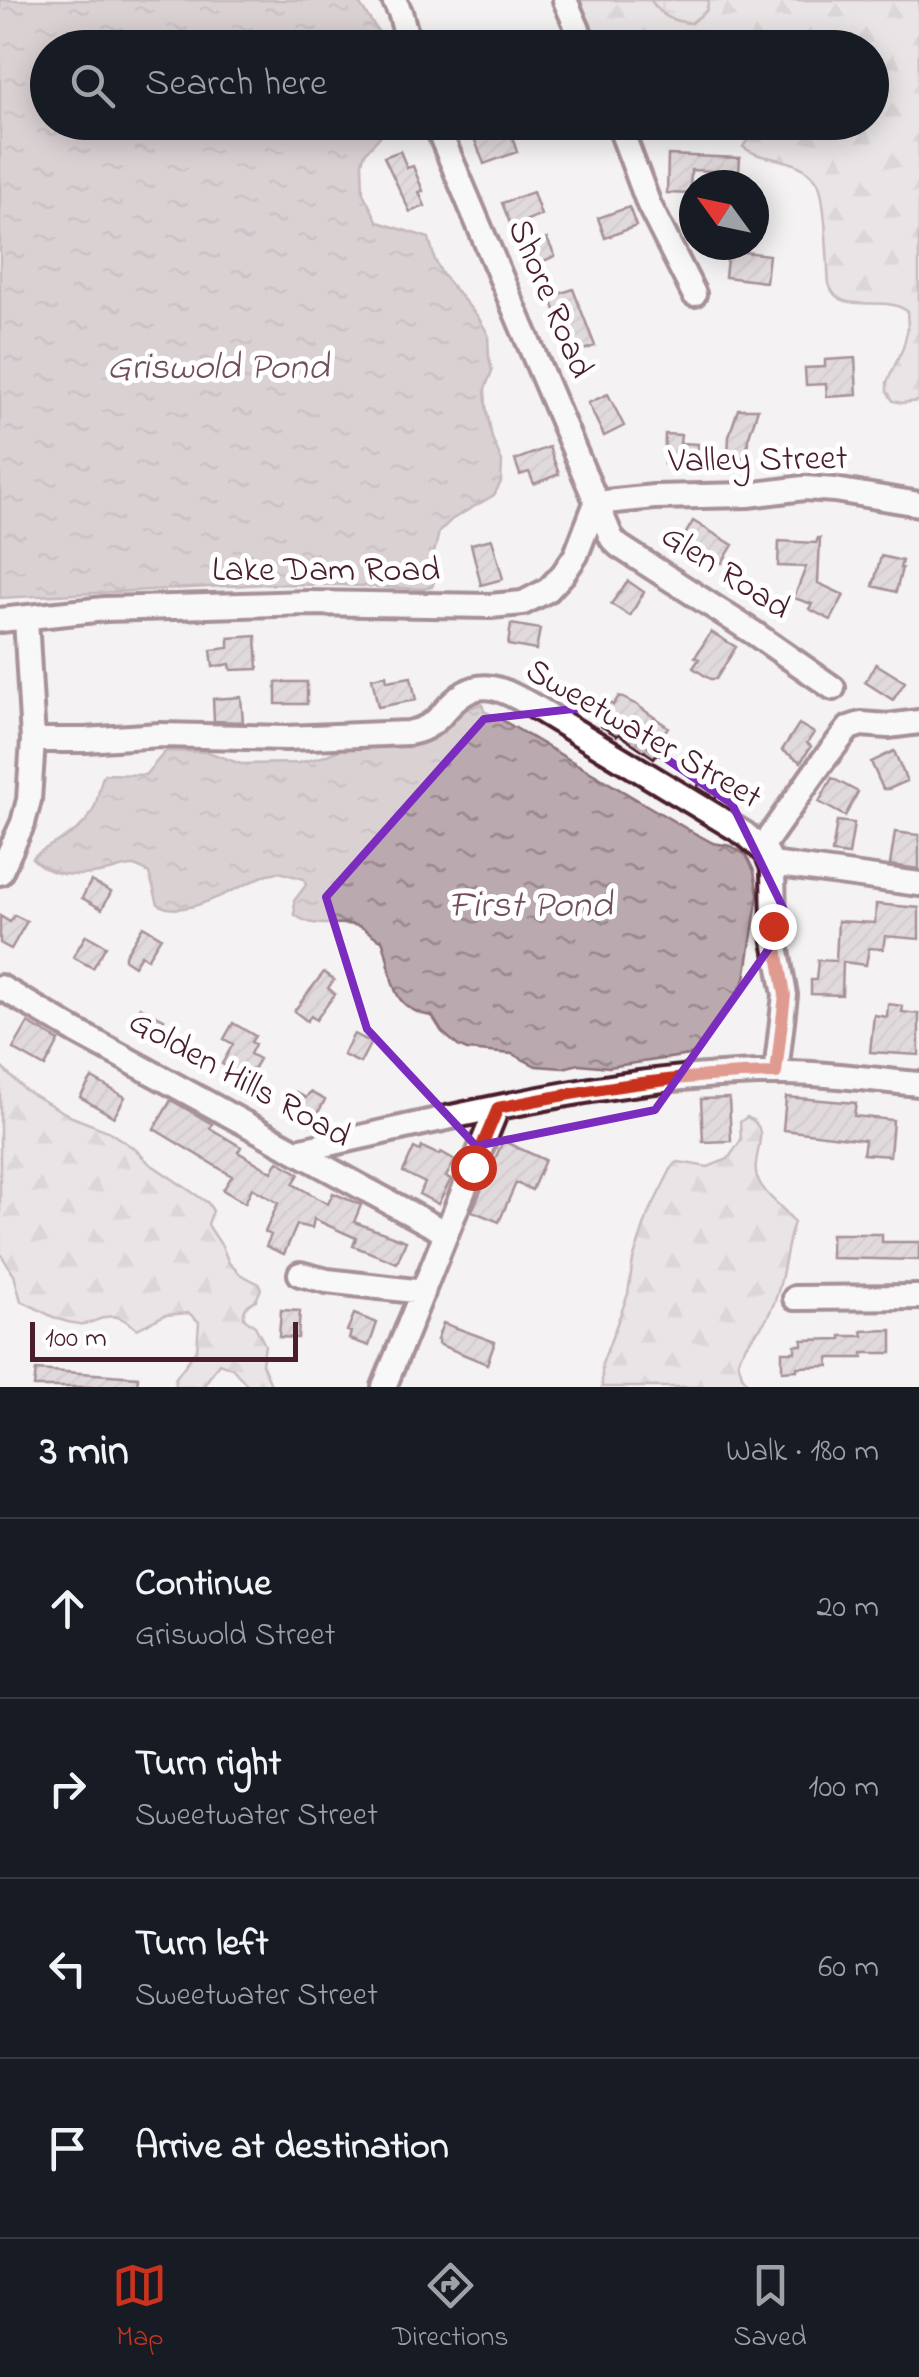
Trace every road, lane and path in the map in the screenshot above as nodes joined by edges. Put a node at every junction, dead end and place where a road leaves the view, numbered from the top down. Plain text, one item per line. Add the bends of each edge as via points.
1 (394, 0) edge
2 (566, 0) edge
3 (405, 30) edge
4 (578, 30) edge
5 (443, 140) edge
6 (625, 140) edge
7 (694, 294) dead end
8 (596, 503) junction
9 (919, 504) edge
10 (26, 619) junction
11 (0, 620) edge
12 (833, 688) dead end
13 (919, 722) edge
14 (33, 740) junction
15 (767, 856) junction
16 (0, 873) edge
17 (919, 884) edge
18 (5, 997) edge
19 (776, 1073) junction
20 (919, 1084) edge
21 (498, 1108) junction
22 (298, 1151) junction
23 (448, 1228) junction
24 (300, 1274) dead end
25 (423, 1292) junction
26 (794, 1298) dead end
27 (919, 1298) edge
28 (384, 1387) edge

1 - 3 street
2 - 4 street
5 - 8 street, Shore Road
6 - 7 street
8 - 9 street, Valley Street via 804,488
8 - 10 street, Lake Dam Road via 564,574 519,604 105,608
8 - 12 street, Glen Road via 617,544
10 - 11 street, Lake Dam Road
10 - 14 street
13 - 15 street via 849,728
14 - 15 street, Sweetwater Street via 417,732 466,691 488,688 537,708 745,834
14 - 16 street via 27,812
15 - 17 street
15 - 19 street, Sweetwater Street via 785,995
18 - 22 street, Golden Hills Road
19 - 20 street
19 - 21 street via 616,1085
21 - 22 street
21 - 23 street
22 - 23 street, Golden Hills Road
23 - 25 street
24 - 25 street
25 - 28 street
26 - 27 street

